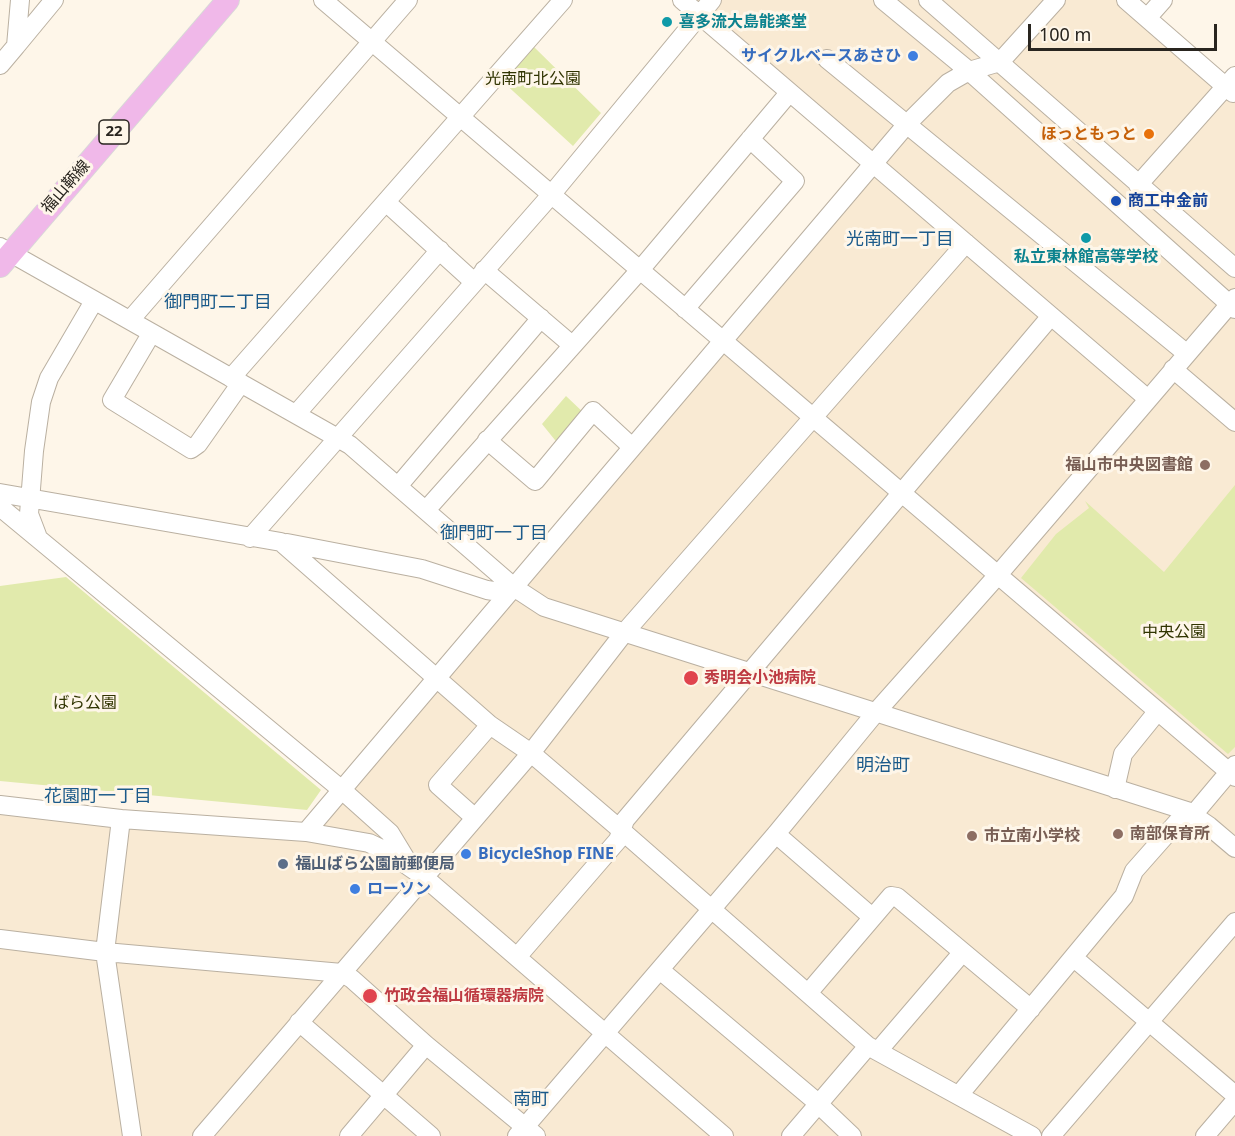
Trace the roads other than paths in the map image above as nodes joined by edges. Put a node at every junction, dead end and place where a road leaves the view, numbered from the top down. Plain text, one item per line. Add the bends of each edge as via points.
1 (20, 0) edge
2 (54, 0) edge
3 (228, 0) edge
4 (323, 0) edge
5 (408, 0) edge
6 (563, 0) edge
7 (682, 0) edge
8 (712, 0) edge
9 (883, 0) edge
10 (928, 0) edge
11 (1056, 0) edge
12 (1126, 0) edge
13 (1163, 0) edge
14 (699, 15) junction
15 (1147, 18) junction
16 (373, 41) junction
17 (16, 46) junction
18 (827, 59) dead end
19 (1000, 62) junction
20 (0, 65) edge
21 (969, 71) junction
22 (1232, 86) edge
23 (789, 93) junction
24 (462, 118) junction
25 (907, 124) junction
26 (750, 139) junction
27 (872, 164) junction
28 (1138, 185) junction
29 (551, 195) junction
30 (387, 203) junction
31 (966, 243) junction
32 (440, 250) junction
33 (3, 255) edge
34 (1235, 268) edge
35 (640, 270) junction
36 (479, 276) junction
37 (94, 301) junction
38 (1233, 304) edge
39 (685, 309) junction
40 (1051, 316) junction
41 (541, 318) junction
42 (130, 319) junction
43 (151, 334) junction
44 (722, 341) junction
45 (573, 345) junction
46 (1186, 353) junction
47 (1173, 369) junction
48 (236, 380) junction
49 (1148, 399) junction
50 (297, 413) junction
51 (814, 419) junction
52 (1235, 423) edge
53 (338, 437) junction
54 (487, 440) junction
55 (632, 447) junction
56 (399, 485) junction
57 (902, 492) junction
58 (0, 493) edge
59 (30, 499) junction
60 (0, 507) edge
61 (427, 509) junction
62 (37, 535) junction
63 (250, 538) junction
64 (281, 542) junction
65 (997, 576) junction
66 (515, 588) junction
67 (624, 633) junction
68 (750, 672) junction
69 (436, 677) junction
70 (877, 711) junction
71 (1157, 712) junction
72 (490, 725) junction
73 (531, 753) junction
74 (1233, 771) edge
75 (1115, 789) junction
76 (342, 790) junction
77 (0, 805) edge
78 (1190, 813) junction
79 (474, 817) junction
80 (121, 819) junction
81 (621, 830) junction
82 (306, 832) junction
83 (776, 834) junction
84 (1235, 848) edge
85 (418, 872) junction
86 (711, 909) junction
87 (872, 917) junction
88 (1235, 922) edge
89 (0, 939) edge
90 (105, 952) junction
91 (962, 953) junction
92 (517, 957) junction
93 (1074, 958) junction
94 (660, 970) junction
95 (342, 973) junction
96 (809, 992) junction
97 (1031, 1009) junction
98 (299, 1022) junction
99 (1150, 1023) junction
100 (606, 1032) junction
101 (426, 1045) junction
102 (873, 1048) junction
103 (382, 1095) junction
104 (959, 1095) junction
105 (1235, 1095) edge
106 (1235, 1101) edge
107 (818, 1105) junction
108 (526, 1133) edge
109 (132, 1136) edge
110 (202, 1136) edge
111 (349, 1136) edge
112 (431, 1136) edge
113 (724, 1136) edge
114 (791, 1136) edge
115 (852, 1136) edge
116 (1032, 1136) edge
117 (1051, 1136) edge
118 (1205, 1136) edge

1 - 17 street
2 - 17 street
3 - 33 main road, 福山鞆線 / 22
4 - 16 street
5 - 16 street
6 - 24 street
7 - 14 street
8 - 14 street
9 - 21 street
10 - 19 street
11 - 19 street
12 - 15 street
13 - 15 street
14 - 23 street
14 - 29 street
15 - 22 street
16 - 24 street
16 - 42 street
17 - 20 street
18 - 25 street
19 - 21 street
19 - 28 street
21 - 25 street via 948,83
21 - 38 street
22 - 28 street
23 - 26 street
23 - 27 street
24 - 29 street
24 - 30 street
25 - 27 street
25 - 46 street
26 - 35 street
26 - 39 street via 795,181
27 - 31 street
27 - 44 street
28 - 34 street
29 - 35 street
29 - 36 street
30 - 32 street
30 - 48 street
31 - 40 street
31 - 51 street
32 - 36 street
32 - 50 street
33 - 37 street
35 - 39 street
35 - 45 street
36 - 41 street
36 - 53 street
37 - 42 street
37 - 59 street via 49,378 41,402
38 - 46 street
39 - 44 street
40 - 49 street
40 - 57 street
41 - 45 street
41 - 56 street
42 - 43 street
43 - 48 street
43 - 48 street via 112,400 191,448 198,444
44 - 51 street
44 - 55 street
45 - 54 street
46 - 47 street
47 - 49 street
47 - 52 street
48 - 50 street
49 - 65 street
50 - 53 street
51 - 57 street
51 - 67 street
53 - 56 street
53 - 63 street
54 - 55 street via 535,481 593,411
54 - 61 street
55 - 66 street
56 - 61 street
57 - 65 street
57 - 68 street
58 - 59 street
59 - 62 street via 29,514
59 - 63 street
60 - 62 street
61 - 66 street
62 - 76 street
63 - 64 street
64 - 66 street via 422,569 487,590
64 - 69 street
65 - 70 street
65 - 71 street
66 - 67 street via 544,608
66 - 69 street
67 - 68 street
67 - 73 street
68 - 70 street
68 - 81 street via 625,820
69 - 72 street
69 - 76 street
70 - 75 street
70 - 83 street
71 - 74 street
71 - 75 street via 1123,754
72 - 73 street
72 - 79 street via 438,785
73 - 79 street
73 - 81 street
74 - 78 street
75 - 78 street
76 - 82 street
76 - 85 street via 390,833
77 - 80 street
78 - 84 street
78 - 93 street via 1134,871 1124,896
79 - 85 street
80 - 82 street
80 - 90 street
81 - 86 street
81 - 92 street via 618,840
82 - 85 street via 369,843
83 - 86 street
83 - 87 street
85 - 92 street
85 - 95 street
86 - 94 street
86 - 96 street
87 - 91 street via 891,896 897,897
87 - 96 street
88 - 99 street
89 - 90 street
90 - 95 street
90 - 109 street
91 - 97 street
91 - 102 street
92 - 100 street
93 - 97 street
93 - 99 street
94 - 100 street
94 - 107 street
95 - 98 street
95 - 101 street
96 - 102 street
97 - 104 street
98 - 103 street
98 - 110 street
99 - 105 street
99 - 117 street
100 - 108 street
100 - 113 street
101 - 103 street
101 - 108 street
102 - 104 street
102 - 107 street
103 - 111 street
103 - 112 street
104 - 116 street
106 - 118 street
107 - 114 street
107 - 115 street

